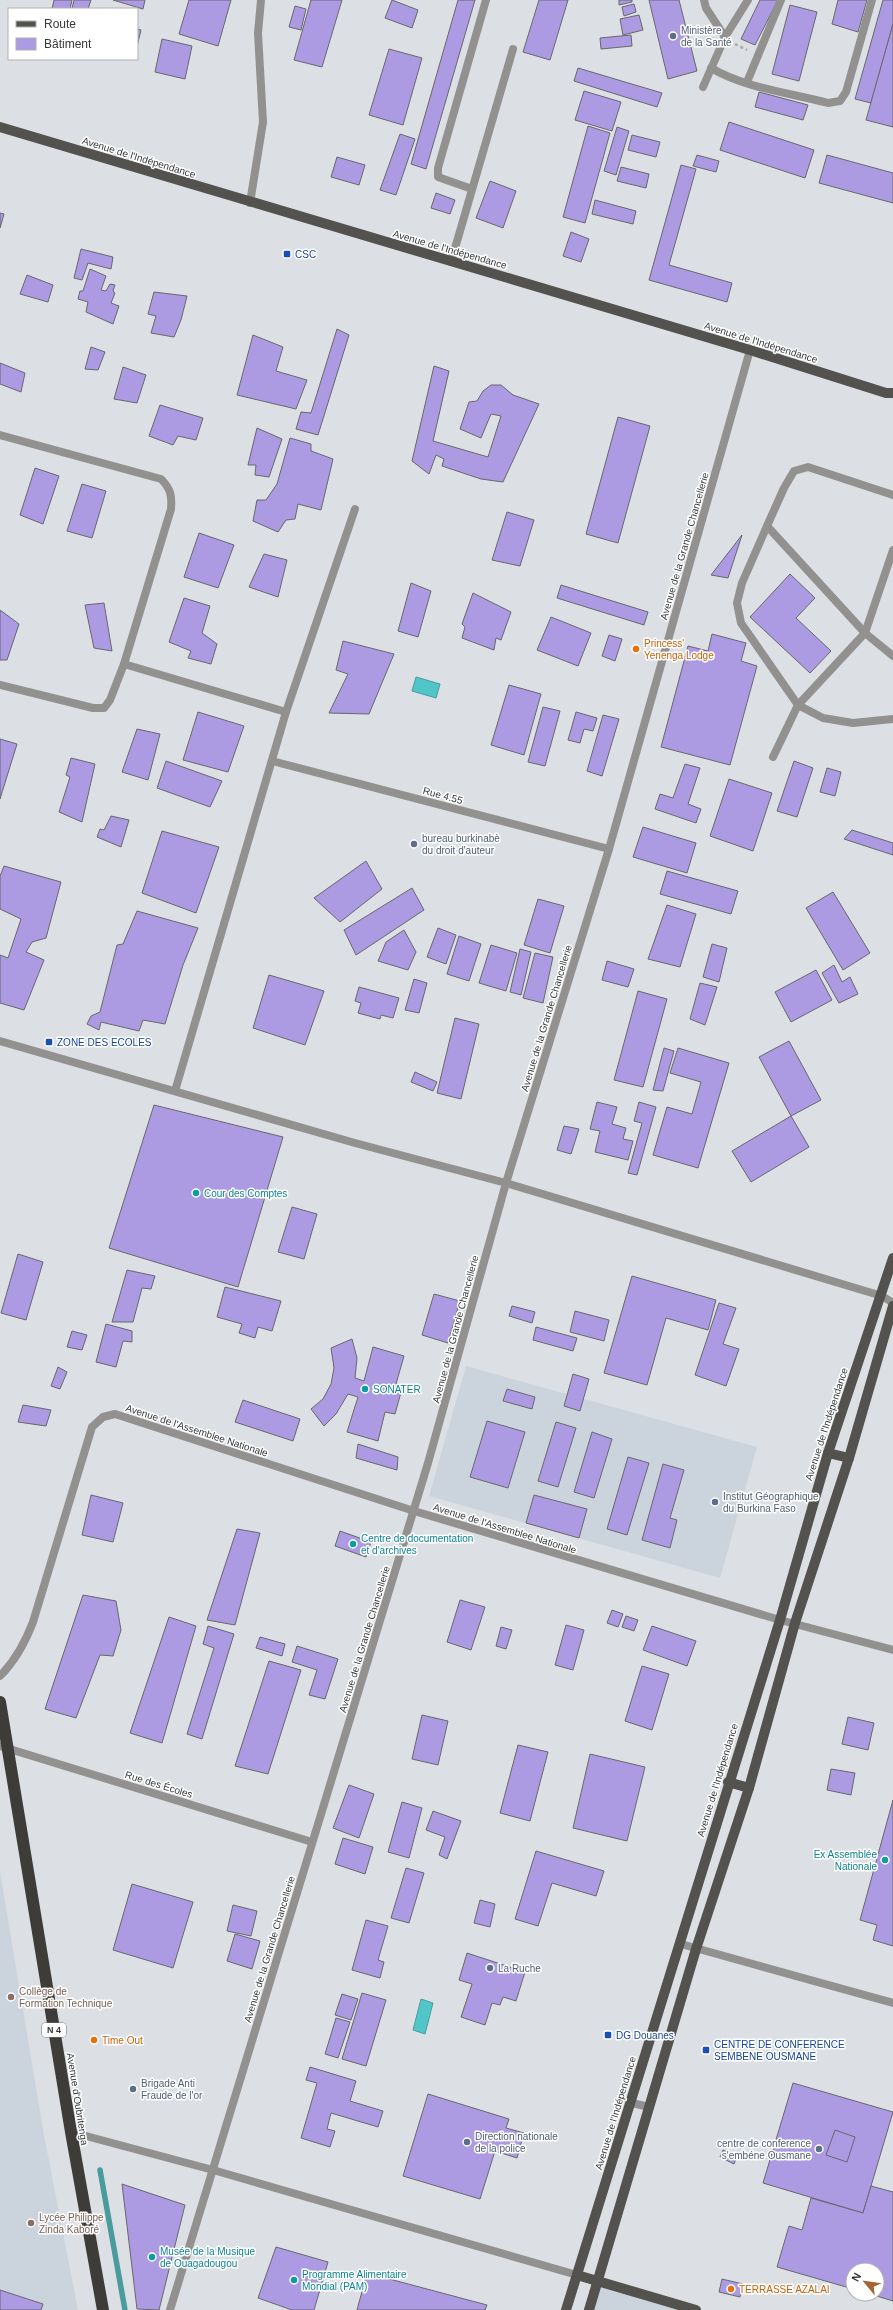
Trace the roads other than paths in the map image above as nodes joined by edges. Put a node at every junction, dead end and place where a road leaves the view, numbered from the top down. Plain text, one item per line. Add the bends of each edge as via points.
1 (261, 0) edge
2 (486, 0) edge
3 (704, 0) edge
4 (748, 0) edge
5 (781, 0) edge
6 (872, 0) edge
7 (725, 37) junction
8 (513, 49) dead end
9 (711, 68) junction
10 (747, 82) junction
11 (703, 87) dead end
12 (0, 127) edge
13 (472, 189) junction
14 (250, 202) junction
15 (451, 262) junction
16 (750, 350) junction
17 (891, 394) edge
18 (0, 435) edge
19 (893, 495) edge
20 (355, 509) dead end
21 (767, 526) junction
22 (893, 550) edge
23 (864, 633) junction
24 (893, 656) edge
25 (124, 664) junction
26 (0, 685) edge
27 (798, 705) junction
28 (286, 712) junction
29 (893, 719) edge
30 (773, 757) dead end
31 (272, 761) junction
32 (609, 849) junction
33 (0, 1041) edge
34 (175, 1091) junction
35 (506, 1183) junction
36 (893, 1258) edge
37 (882, 1296) junction
38 (893, 1304) edge
39 (828, 1453) junction
40 (849, 1458) junction
41 (414, 1511) junction
42 (780, 1620) junction
43 (795, 1623) junction
44 (893, 1650) edge
45 (0, 1676) edge
46 (0, 1702) edge
47 (4, 1747) edge
48 (728, 1782) junction
49 (748, 1788) junction
50 (312, 1842) junction
51 (681, 1944) junction
52 (696, 1949) junction
53 (893, 2003) edge
54 (632, 2103) junction
55 (649, 2108) junction
56 (70, 2132) junction
57 (213, 2170) junction
58 (577, 2275) junction
59 (597, 2282) junction
60 (103, 2310) edge
61 (170, 2310) edge
62 (566, 2310) edge
63 (589, 2310) edge
64 (696, 2310) edge

1 - 14 street via 258,33 263,122
2 - 13 street via 438,168 438,177
3 - 7 street via 706,8
4 - 7 street
5 - 10 street
6 - 10 street via 846,92 840,101 828,103
7 - 9 street
8 - 13 street
9 - 10 street via 725,76
9 - 11 street
12 - 14 main road, Avenue de l'Indépendance
13 - 15 street
14 - 15 main road, Avenue de l'Indépendance
15 - 16 main road, Avenue de l'Indépendance
16 - 17 main road, Avenue de l'Indépendance
16 - 32 street, Avenue de la Grande Chancellerie
18 - 25 street via 161,479 169,488 172,498 171,509
19 - 21 street via 808,467 794,471
20 - 28 street
21 - 23 street
21 - 27 street via 742,583 737,603 741,622
22 - 23 street
23 - 24 street
23 - 27 street
25 - 26 street via 110,700 104,708 92,708
25 - 28 street
27 - 29 street via 823,718 854,723
27 - 30 street
28 - 31 street
31 - 32 street, Rue 4.55
31 - 34 street
32 - 35 street, Avenue de la Grande Chancellerie
33 - 34 street
34 - 35 street
35 - 37 street
35 - 41 street, Avenue de la Grande Chancellerie
36 - 37 main road, Avenue de l'Indépendance
37 - 38 street
37 - 39 main road, Avenue de l'Indépendance
38 - 40 main road
39 - 40 main road
39 - 42 main road, Avenue de l'Indépendance
40 - 43 main road
41 - 42 street, Avenue de l'Assemblee Nationale
41 - 45 street, Avenue de l'Assemblee Nationale via 115,1414 103,1417 92,1427 24,1645
41 - 50 street, Avenue de la Grande Chancellerie
42 - 43 street, Avenue de l'Assemblee Nationale
42 - 48 main road, Avenue de l'Indépendance
43 - 44 street, Avenue de l'Assemblee Nationale
43 - 49 main road
46 - 47 highway, N 4
47 - 50 street, Rue des Écoles
47 - 56 highway, Avenue d'Oubritenga / N 4
48 - 49 main road
48 - 51 main road, Avenue de l'Indépendance
49 - 52 main road
50 - 57 street, Avenue de la Grande Chancellerie
51 - 52 street
51 - 54 main road, Avenue de l'Indépendance
52 - 53 street
52 - 55 main road
54 - 55 street
54 - 58 main road, Avenue de l'Indépendance
55 - 59 main road
56 - 57 street
56 - 60 highway, Avenue d'Oubritenga / N 4
57 - 58 street
57 - 61 street, Avenue de la Grande Chancellerie
58 - 59 main road
58 - 62 main road, Avenue de l'Indépendance
59 - 63 main road
59 - 64 main road

